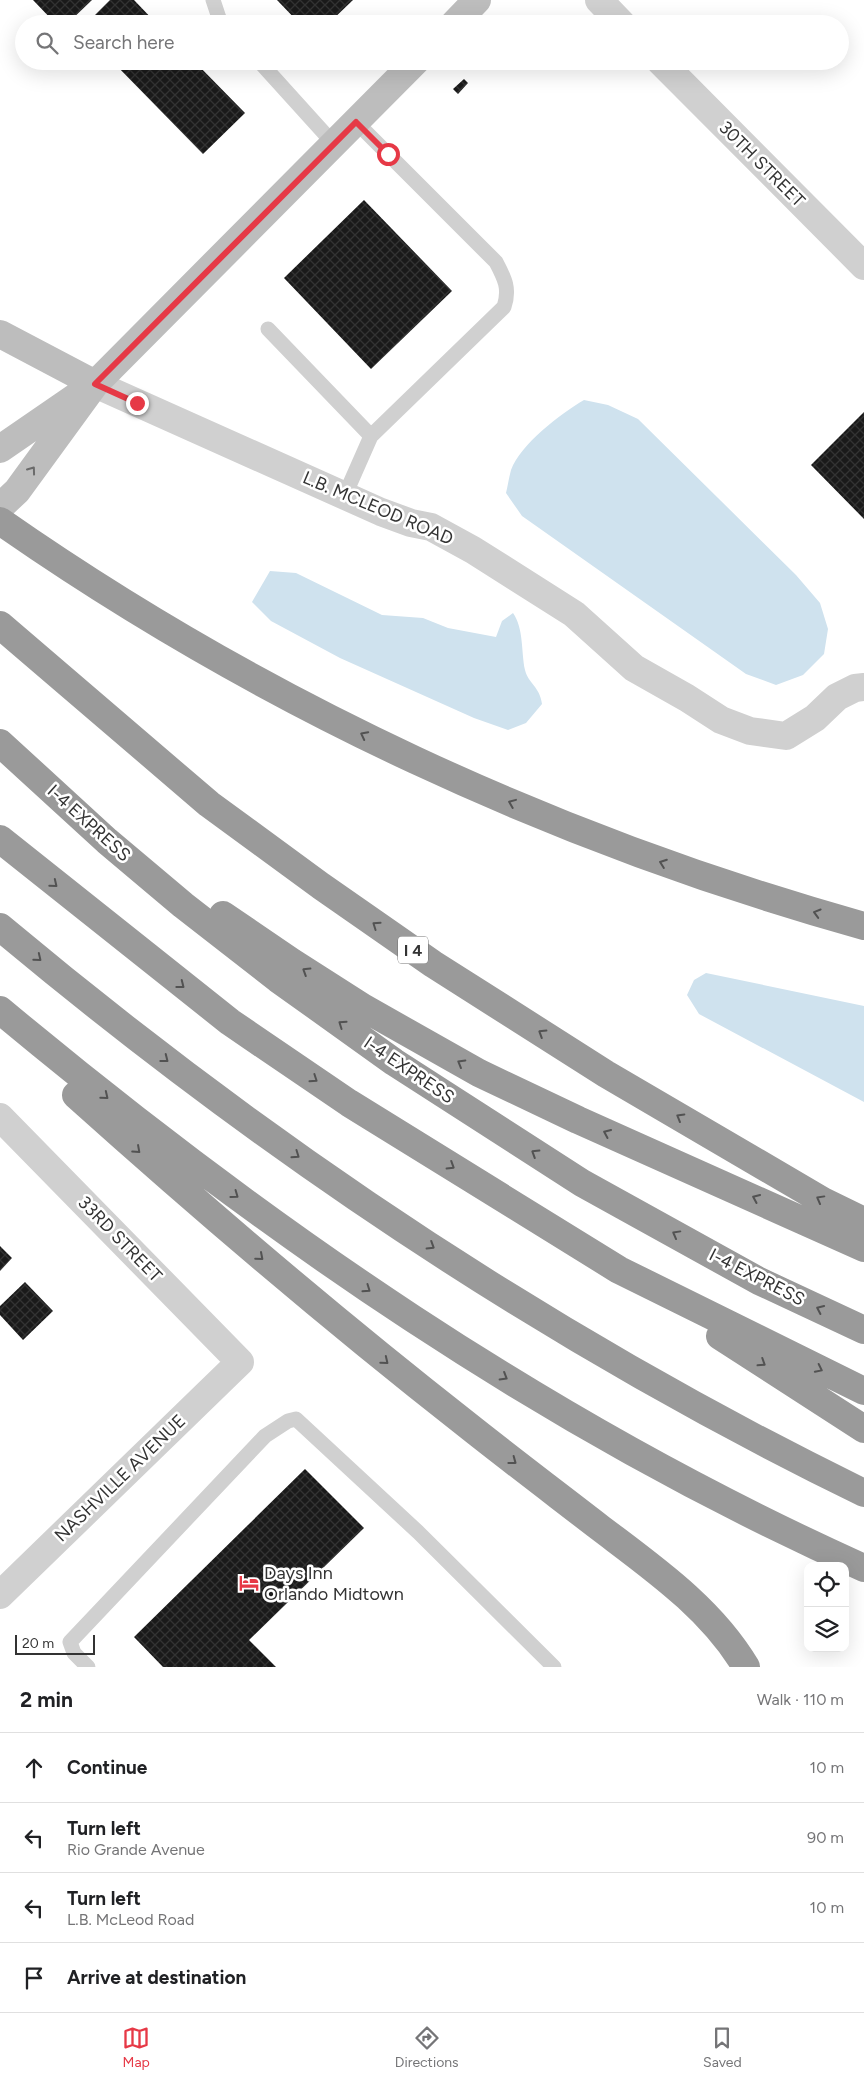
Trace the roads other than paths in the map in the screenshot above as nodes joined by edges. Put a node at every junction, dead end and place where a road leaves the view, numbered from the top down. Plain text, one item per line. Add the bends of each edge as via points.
1 (213, 0) edge
2 (477, 0) edge
3 (599, 0) edge
4 (218, 15) edge
5 (463, 15) edge
6 (613, 15) edge
7 (267, 70) edge
8 (407, 70) edge
9 (669, 70) edge
10 (356, 122) junction
11 (334, 144) junction
12 (864, 266) edge
13 (268, 329) dead end
14 (0, 334) edge
15 (95, 384) junction
16 (371, 436) junction
17 (0, 449) edge
18 (344, 495) junction
19 (0, 507) edge
20 (0, 521) edge
21 (0, 625) edge
22 (864, 687) edge
23 (0, 743) edge
24 (32, 772) junction
25 (0, 839) edge
26 (864, 926) edge
27 (0, 927) edge
28 (0, 1010) edge
29 (0, 1021) edge
30 (0, 1117) edge
31 (864, 1221) edge
32 (864, 1248) edge
33 (619, 1270) junction
34 (864, 1330) edge
35 (240, 1362) joint
36 (864, 1391) edge
37 (864, 1429) edge
38 (864, 1493) edge
39 (864, 1568) edge
40 (0, 1595) edge
41 (88, 1667) edge
42 (554, 1667) edge
43 (746, 1667) edge

1 - 4 lane
2 - 5 street
3 - 6 street
7 - 11 lane
8 - 10 street
9 - 12 street, 30TH STREET
10 - 11 street
10 - 16 lane via 496,262 506,280 508,296 504,307
11 - 15 street
13 - 16 lane
14 - 15 street, L.B. MCLEOD ROAD
15 - 17 street
15 - 18 street, L.B. MCLEOD ROAD
19 -> 15 street via 17,491
16 - 18 lane
18 - 22 street, L.B. MCLEOD ROAD via 410,524 431,527 474,550 574,614 634,668 721,720 742,728 786,736 815,718 837,697
26 -> 20 highway via 789,905 652,859 404,755 196,647 129,607
31 -> 21 highway, I 4 via 823,1201 606,1074 433,964 209,804
23 - 24 highway, I-4 EXPRESS
32 -> 24 highway via 578,1120 479,1073 413,1036 292,962 212,907 110,834
34 -> 24 highway, I-4 EXPRESS via 759,1281 582,1183 394,1062 278,979 183,905
25 -> 33 highway via 230,1022 349,1103
27 -> 38 highway via 184,1073 416,1237 593,1346
28 -> 39 highway via 221,1185 433,1333 662,1467 808,1543
29 -> 43 highway via 103,1119 313,1303 676,1586 720,1632
30 - 35 street, 33RD STREET
33 -> 36 highway
33 -> 37 highway
35 - 40 street, NASHVILLE AVENUE
41 - 42 lane via 74,1653 70,1642 265,1436 296,1419 418,1532

